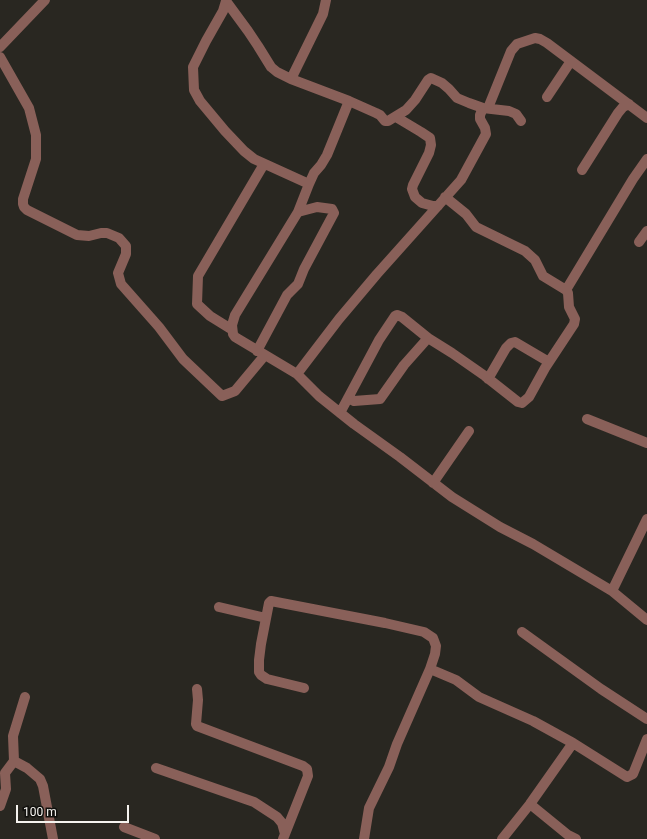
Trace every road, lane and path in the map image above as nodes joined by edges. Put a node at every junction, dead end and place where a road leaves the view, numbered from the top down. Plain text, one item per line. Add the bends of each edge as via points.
1 (45, 0) edge
2 (226, 0) edge
3 (326, 0) edge
4 (0, 46) edge
5 (0, 57) edge
6 (571, 60) junction
7 (291, 79) junction
8 (547, 97) dead end
9 (349, 101) junction
10 (629, 104) junction
11 (485, 108) junction
12 (396, 117) junction
13 (647, 118) edge
14 (521, 121) dead end
15 (647, 159) edge
16 (264, 164) junction
17 (582, 170) dead end
18 (309, 184) junction
19 (445, 197) junction
20 (438, 206) junction
21 (298, 212) junction
22 (647, 231) edge
23 (638, 242) dead end
24 (566, 290) junction
25 (231, 329) junction
26 (428, 338) junction
27 (261, 353) junction
28 (549, 362) junction
29 (297, 374) junction
30 (488, 378) junction
31 (348, 398) junction
32 (340, 413) junction
33 (587, 419) dead end
34 (469, 431) dead end
35 (647, 443) edge
36 (433, 483) junction
37 (647, 519) edge
38 (612, 591) junction
39 (219, 607) dead end
40 (266, 618) junction
41 (647, 620) edge
42 (522, 632) dead end
43 (430, 669) junction
44 (304, 688) dead end
45 (197, 689) dead end
46 (25, 697) dead end
47 (647, 719) edge
48 (647, 739) edge
49 (573, 742) junction
50 (14, 761) junction
51 (156, 768) dead end
52 (530, 804) junction
53 (0, 806) edge
54 (124, 827) dead end
55 (284, 836) edge
56 (53, 839) edge
57 (155, 839) edge
58 (364, 839) edge
59 (502, 839) edge
60 (576, 839) edge

1 - 4 street
2 - 7 street via 271,67
2 - 16 street via 223,11 193,67 194,90 200,101 230,136 254,159
3 - 7 street via 323,14
5 - 27 street via 29,108 36,136 36,159 23,199 27,210 77,235 108,233 119,238 126,246 126,254 118,273 121,284 183,359 222,396 235,391
6 - 8 street
6 - 10 street
6 - 11 street via 540,39 517,44 511,51
7 - 9 street
9 - 12 street via 380,115 385,121
9 - 18 street via 327,155
10 - 13 street
10 - 17 street via 618,113
11 - 12 street via 457,98 445,86 431,78 415,100
11 - 14 street via 514,113
11 - 19 street via 480,119 486,134 460,180
12 - 20 street via 430,138 429,153 412,189 414,196 422,203
15 - 24 street
16 - 18 street
16 - 25 street via 198,276 197,304
18 - 21 street
19 - 20 street
19 - 24 street via 466,214 476,228 525,251 535,260 543,276
20 - 29 street via 339,319
21 - 25 street via 235,315
21 - 27 street via 317,207 332,209 334,213 298,284 287,295
22 - 23 street
24 - 28 street via 569,307 576,321
25 - 27 street via 235,337
26 - 30 street
26 - 31 street via 404,365 380,399 354,401
26 - 31 street via 400,316 395,316
27 - 29 street
28 - 30 street via 511,342
28 - 30 street via 529,397 522,403
29 - 32 street
31 - 32 street
32 - 36 street
33 - 35 street
34 - 36 street
36 - 38 street via 494,524
37 - 38 street
38 - 41 street
39 - 40 street
40 - 43 street via 269,603 273,601 424,632 433,638 436,646
40 - 44 street via 259,672 267,679
42 - 47 street via 601,690
43 - 49 street via 456,680 479,697
43 - 58 street via 369,808
45 - 55 street via 197,726 307,769 308,776
46 - 50 street via 13,736
48 - 49 street via 633,774 627,777
49 - 52 street
50 - 53 street via 5,773 6,789
50 - 56 street via 40,779
51 - 55 street via 254,802 277,817 282,823
52 - 59 street
52 - 60 street
54 - 57 street

